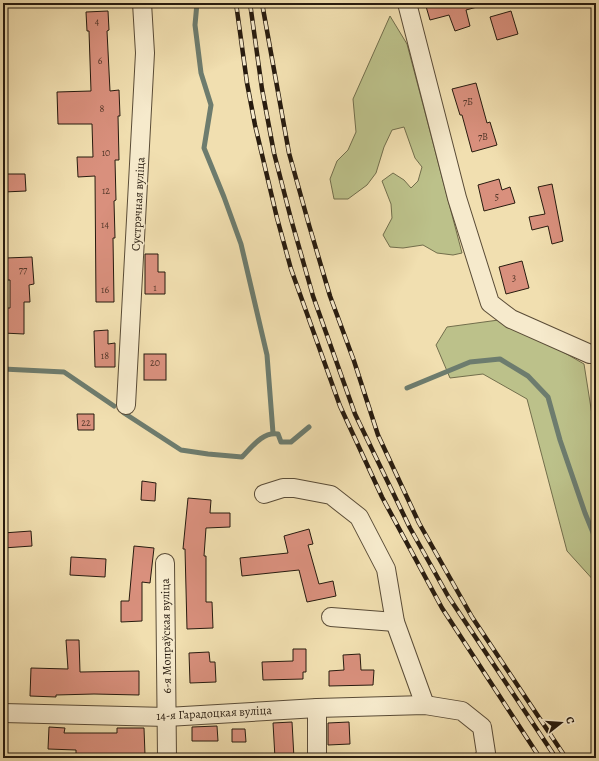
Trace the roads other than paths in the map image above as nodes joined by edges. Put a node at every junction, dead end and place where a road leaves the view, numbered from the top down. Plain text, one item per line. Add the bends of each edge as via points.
1 (142, 3) edge
2 (407, 3) edge
3 (590, 354) dead end
4 (126, 406) dead end
5 (264, 494) dead end
6 (164, 563) dead end
7 (331, 617) dead end
8 (395, 622) junction
9 (425, 705) junction
10 (317, 708) junction
11 (3, 713) edge
12 (167, 717) junction
13 (167, 758) edge
14 (317, 758) edge
15 (484, 758) edge

1 - 4 street, Сустрэчная вуліца via 145,60
2 - 3 street via 457,198 490,303 511,319
5 - 8 street via 283,488 294,488 331,495 359,517 386,569
6 - 12 street, 6-я Мопраўская вуліца
7 - 8 street
8 - 9 street
9 - 10 street, 14-я Гарадоцкая вуліца
9 - 15 street, 14-я Гарадоцкая вуліца via 462,710 482,727 486,753
10 - 12 street, 14-я Гарадоцкая вуліца
10 - 14 street
11 - 12 street, 14-я Гарадоцкая вуліца
12 - 13 street, 6-я Мопраўская вуліца

